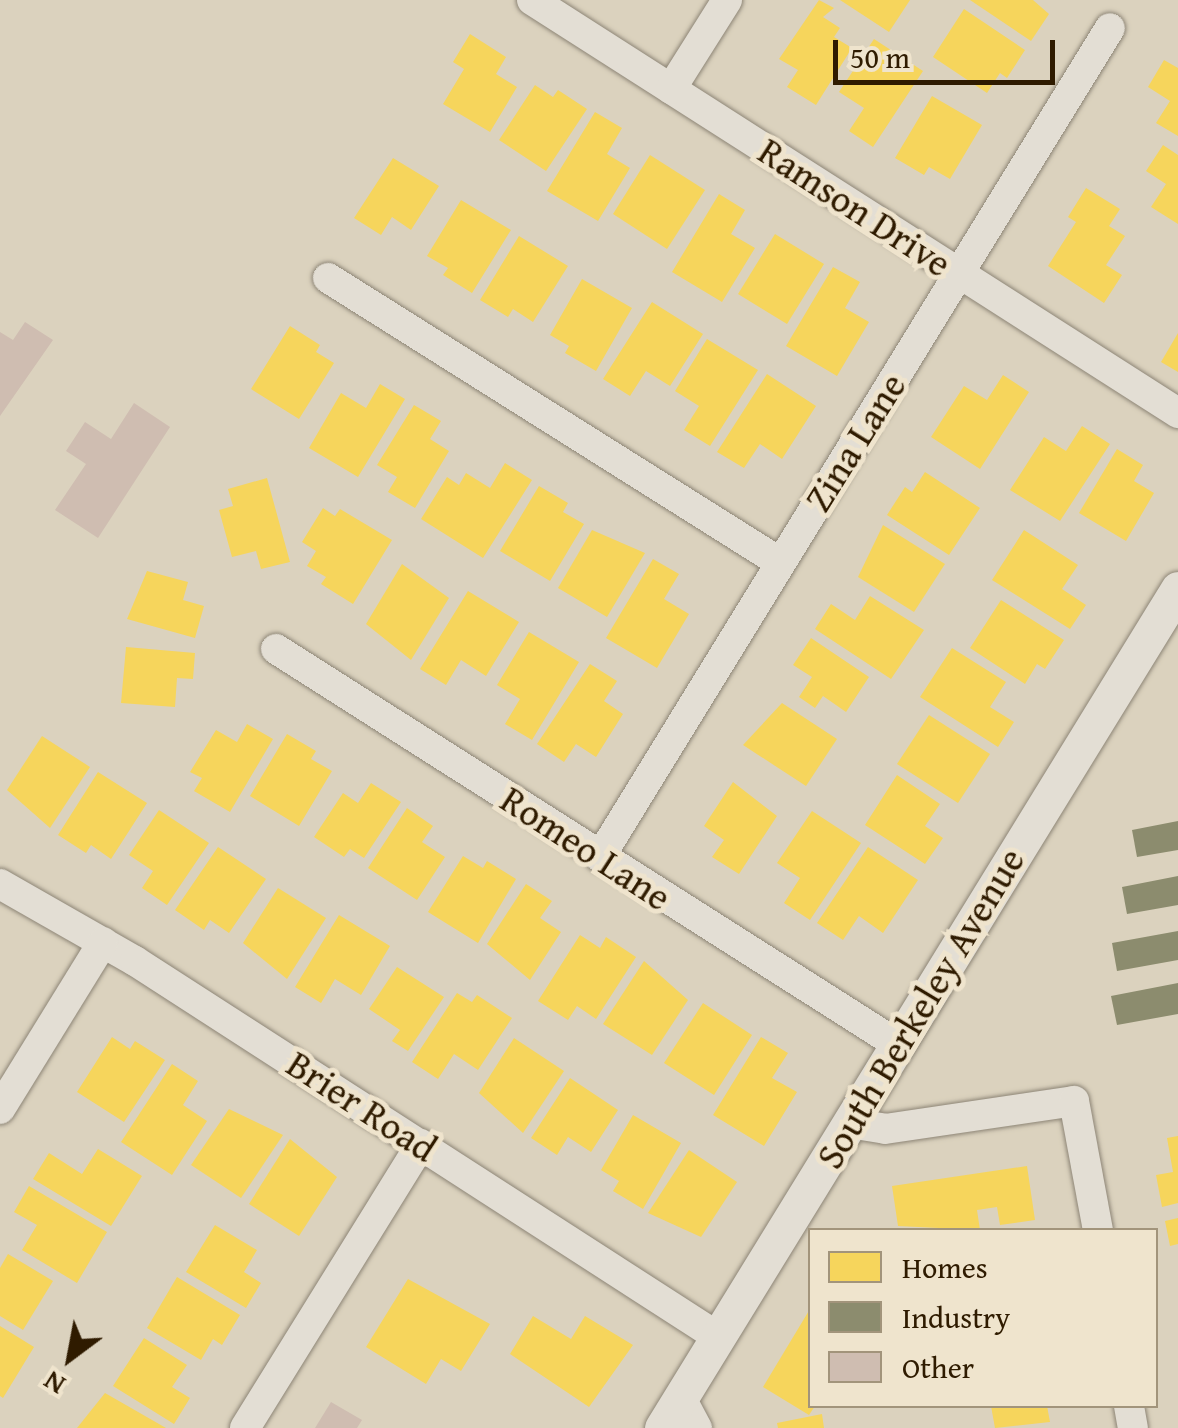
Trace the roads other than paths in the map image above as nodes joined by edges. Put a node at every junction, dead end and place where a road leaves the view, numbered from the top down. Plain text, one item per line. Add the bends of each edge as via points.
1 (532, 0) edge
2 (727, 0) edge
3 (1110, 28) dead end
4 (671, 89) junction
5 (958, 273) junction
6 (328, 278) dead end
7 (1178, 413) edge
8 (781, 563) junction
9 (1178, 589) edge
10 (276, 649) dead end
11 (600, 857) junction
12 (0, 884) edge
13 (104, 942) junction
14 (897, 1044) junction
15 (0, 1109) edge
16 (849, 1124) junction
17 (421, 1144) junction
18 (1098, 1228) edge
19 (718, 1338) junction
20 (680, 1418) edge
21 (245, 1428) edge

1 - 4 street, Ramson Drive
2 - 4 street
3 - 5 street, Zina Lane
4 - 5 street, Ramson Drive
5 - 7 street, Ramson Drive
5 - 8 street, Zina Lane
6 - 8 street
8 - 11 street, Zina Lane
9 - 14 street, South Berkeley Avenue
10 - 11 street, Romeo Lane
11 - 14 street, Romeo Lane
12 - 13 street, Brier Road
13 - 15 street
13 - 17 street, Brier Road
14 - 16 street, South Berkeley Avenue
16 - 18 street via 885,1129 1074,1101
16 - 19 street, South Berkeley Avenue
17 - 19 street, Brier Road
17 - 21 street
19 - 20 street, South Berkeley Avenue

